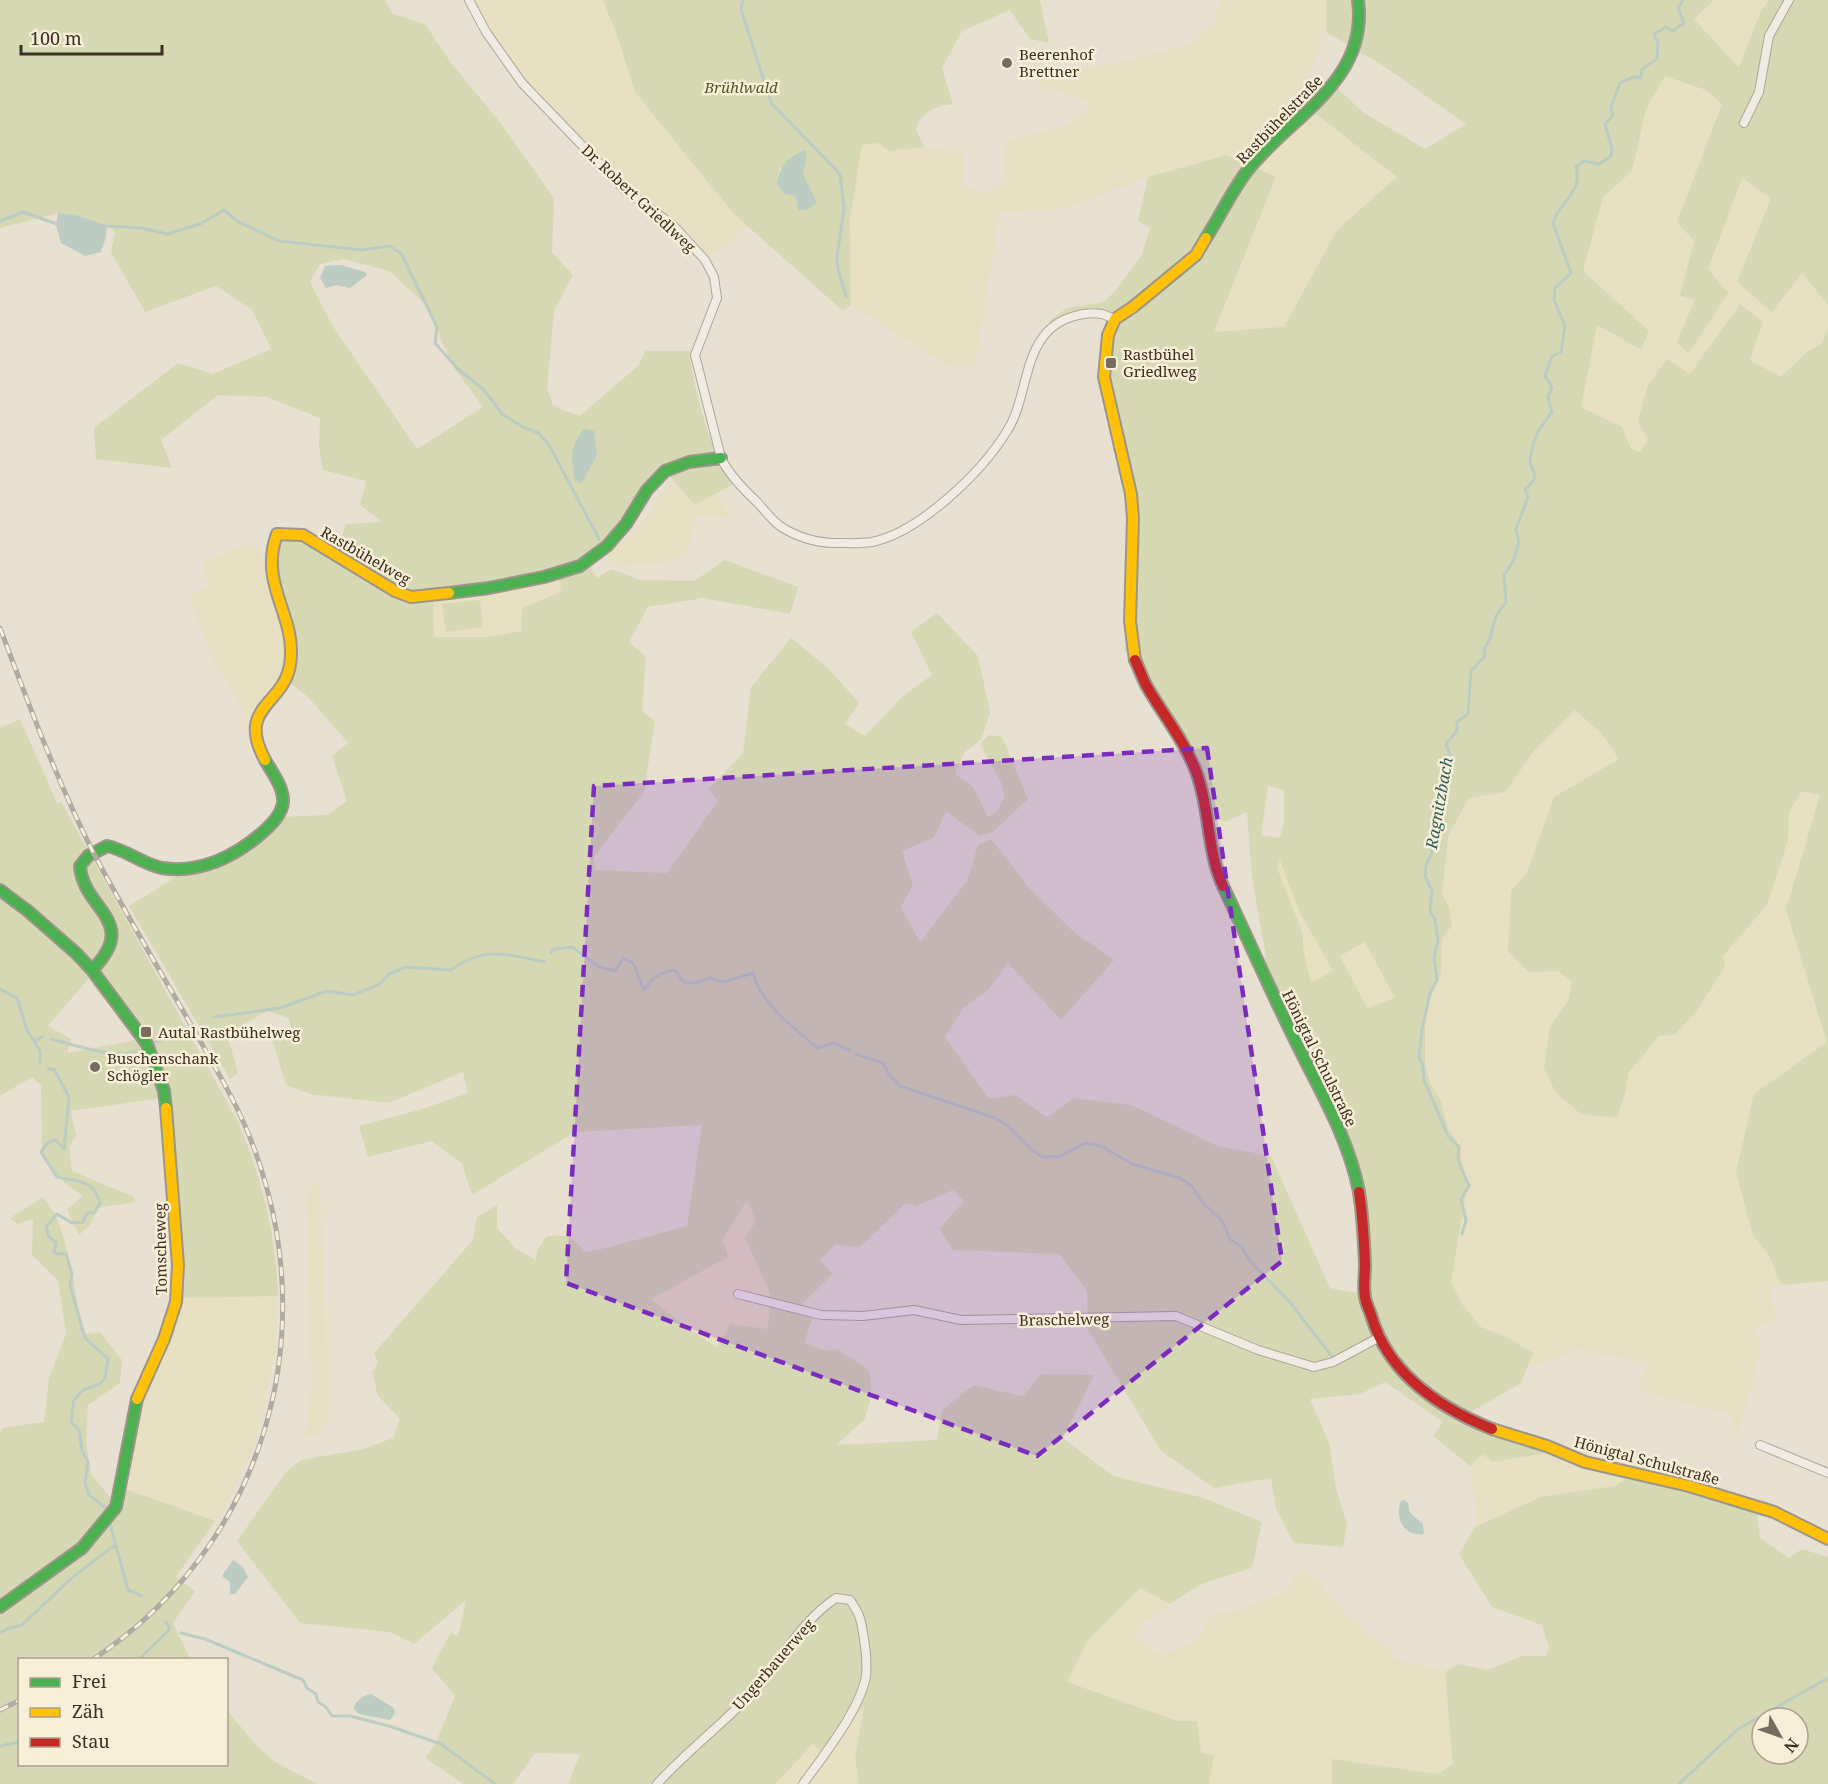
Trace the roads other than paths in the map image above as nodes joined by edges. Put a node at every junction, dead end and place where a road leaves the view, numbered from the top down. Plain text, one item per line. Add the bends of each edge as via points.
1 (469, 0) edge
2 (1358, 0) edge
3 (1789, 0) edge
4 (1744, 123) dead end
5 (1115, 319) junction
6 (721, 458) junction
7 (0, 890) edge
8 (92, 970) junction
9 (738, 1294) dead end
10 (1378, 1338) junction
11 (1760, 1444) dead end
12 (1828, 1473) edge
13 (1828, 1539) edge
14 (0, 1607) edge
15 (657, 1784) edge
16 (803, 1784) edge

1 - 6 street, Dr. Robert Griedlweg via 522,83 626,190 673,225 705,260 714,277 717,298 695,355
2 - 5 street, Rastbühelstraße via 1356,44 1335,81 1247,171 1196,255
3 - 4 street via 1769,36 1759,92
5 - 6 street via 1103,314 1070,316 1050,329 1038,344 1009,429 999,443 934,511 881,539 825,542 795,534 780,525 746,491
5 - 10 street, Hönigtal Schulstraße via 1107,334 1104,377 1131,494 1130,621 1135,664 1197,773 1218,875 1343,1139 1358,1186 1364,1224 1365,1297
6 - 8 street, Rastbühelweg via 689,462 665,471 607,546 580,566 489,588 411,597 303,535 277,534 271,546 271,565 274,589 290,637 291,660 285,678 257,718 255,728 256,740 283,796 283,809 265,831 238,852 208,863 156,866 127,851 106,846 85,857 78,871 105,912 112,941
7 - 8 street, Tomscheweg
8 - 14 street, Tomscheweg via 147,1044 164,1091 178,1265 176,1302 137,1399 116,1506 82,1548
9 - 10 street, Braschelweg via 821,1315 863,1316 914,1310 961,1320 1176,1317 1258,1350 1314,1367 1334,1362
10 - 13 street, Hönigtal Schulstraße via 1401,1371 1463,1417 1585,1462 1689,1486 1767,1510
11 - 12 street
15 - 16 street, Ungerbauerweg via 754,1690 792,1639 824,1606 836,1598 850,1600 861,1615 866,1675 852,1710

